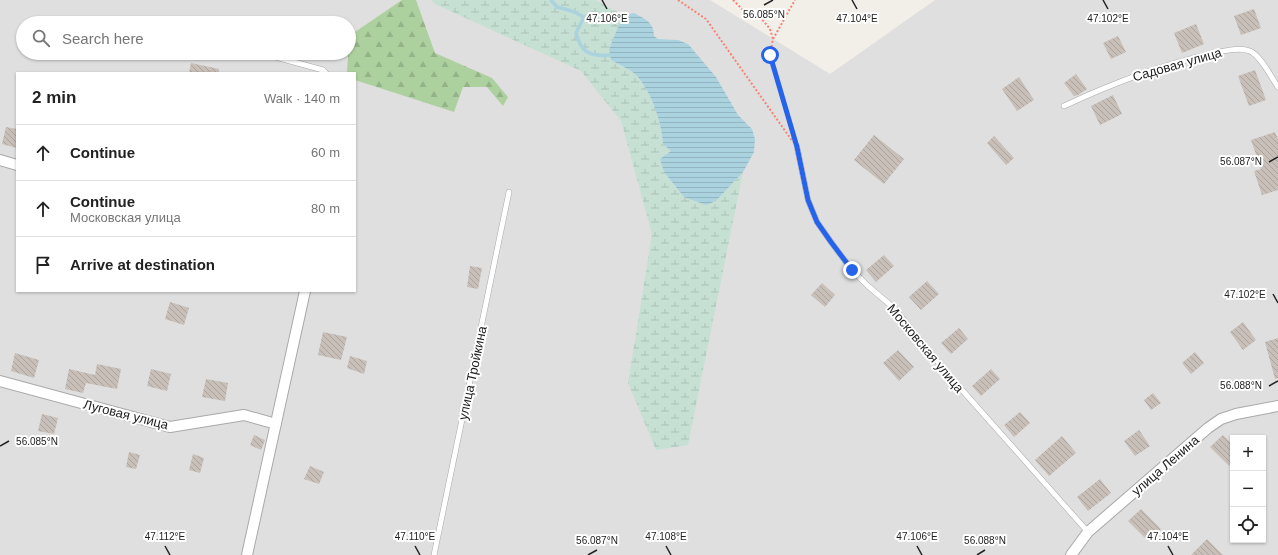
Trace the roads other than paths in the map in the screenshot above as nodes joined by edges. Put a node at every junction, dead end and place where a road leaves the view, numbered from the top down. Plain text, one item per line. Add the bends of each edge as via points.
1 (288, 60) edge
2 (325, 72) edge
3 (1278, 87) edge
4 (1064, 106) dead end
5 (797, 147) road end
6 (0, 160) edge
7 (16, 165) edge
8 (509, 192) dead end
9 (305, 292) edge
10 (0, 381) edge
11 (1278, 406) edge
12 (276, 424) junction
13 (1088, 532) junction
14 (247, 555) edge
15 (434, 555) edge
16 (1071, 555) edge

1 - 2 lane
3 - 4 lane, Садовая улица via 1256,54 1248,50 1227,50 1134,75
5 - 13 lane, Московская улица via 808,200 817,222 852,270 894,308 947,373
6 - 7 street
8 - 15 lane, улица Тройкина
9 - 12 street
10 - 12 street, Луговая улица via 170,428 244,416
11 - 13 street, улица Ленина via 1221,419
12 - 14 street
13 - 16 street, улица Ленина

